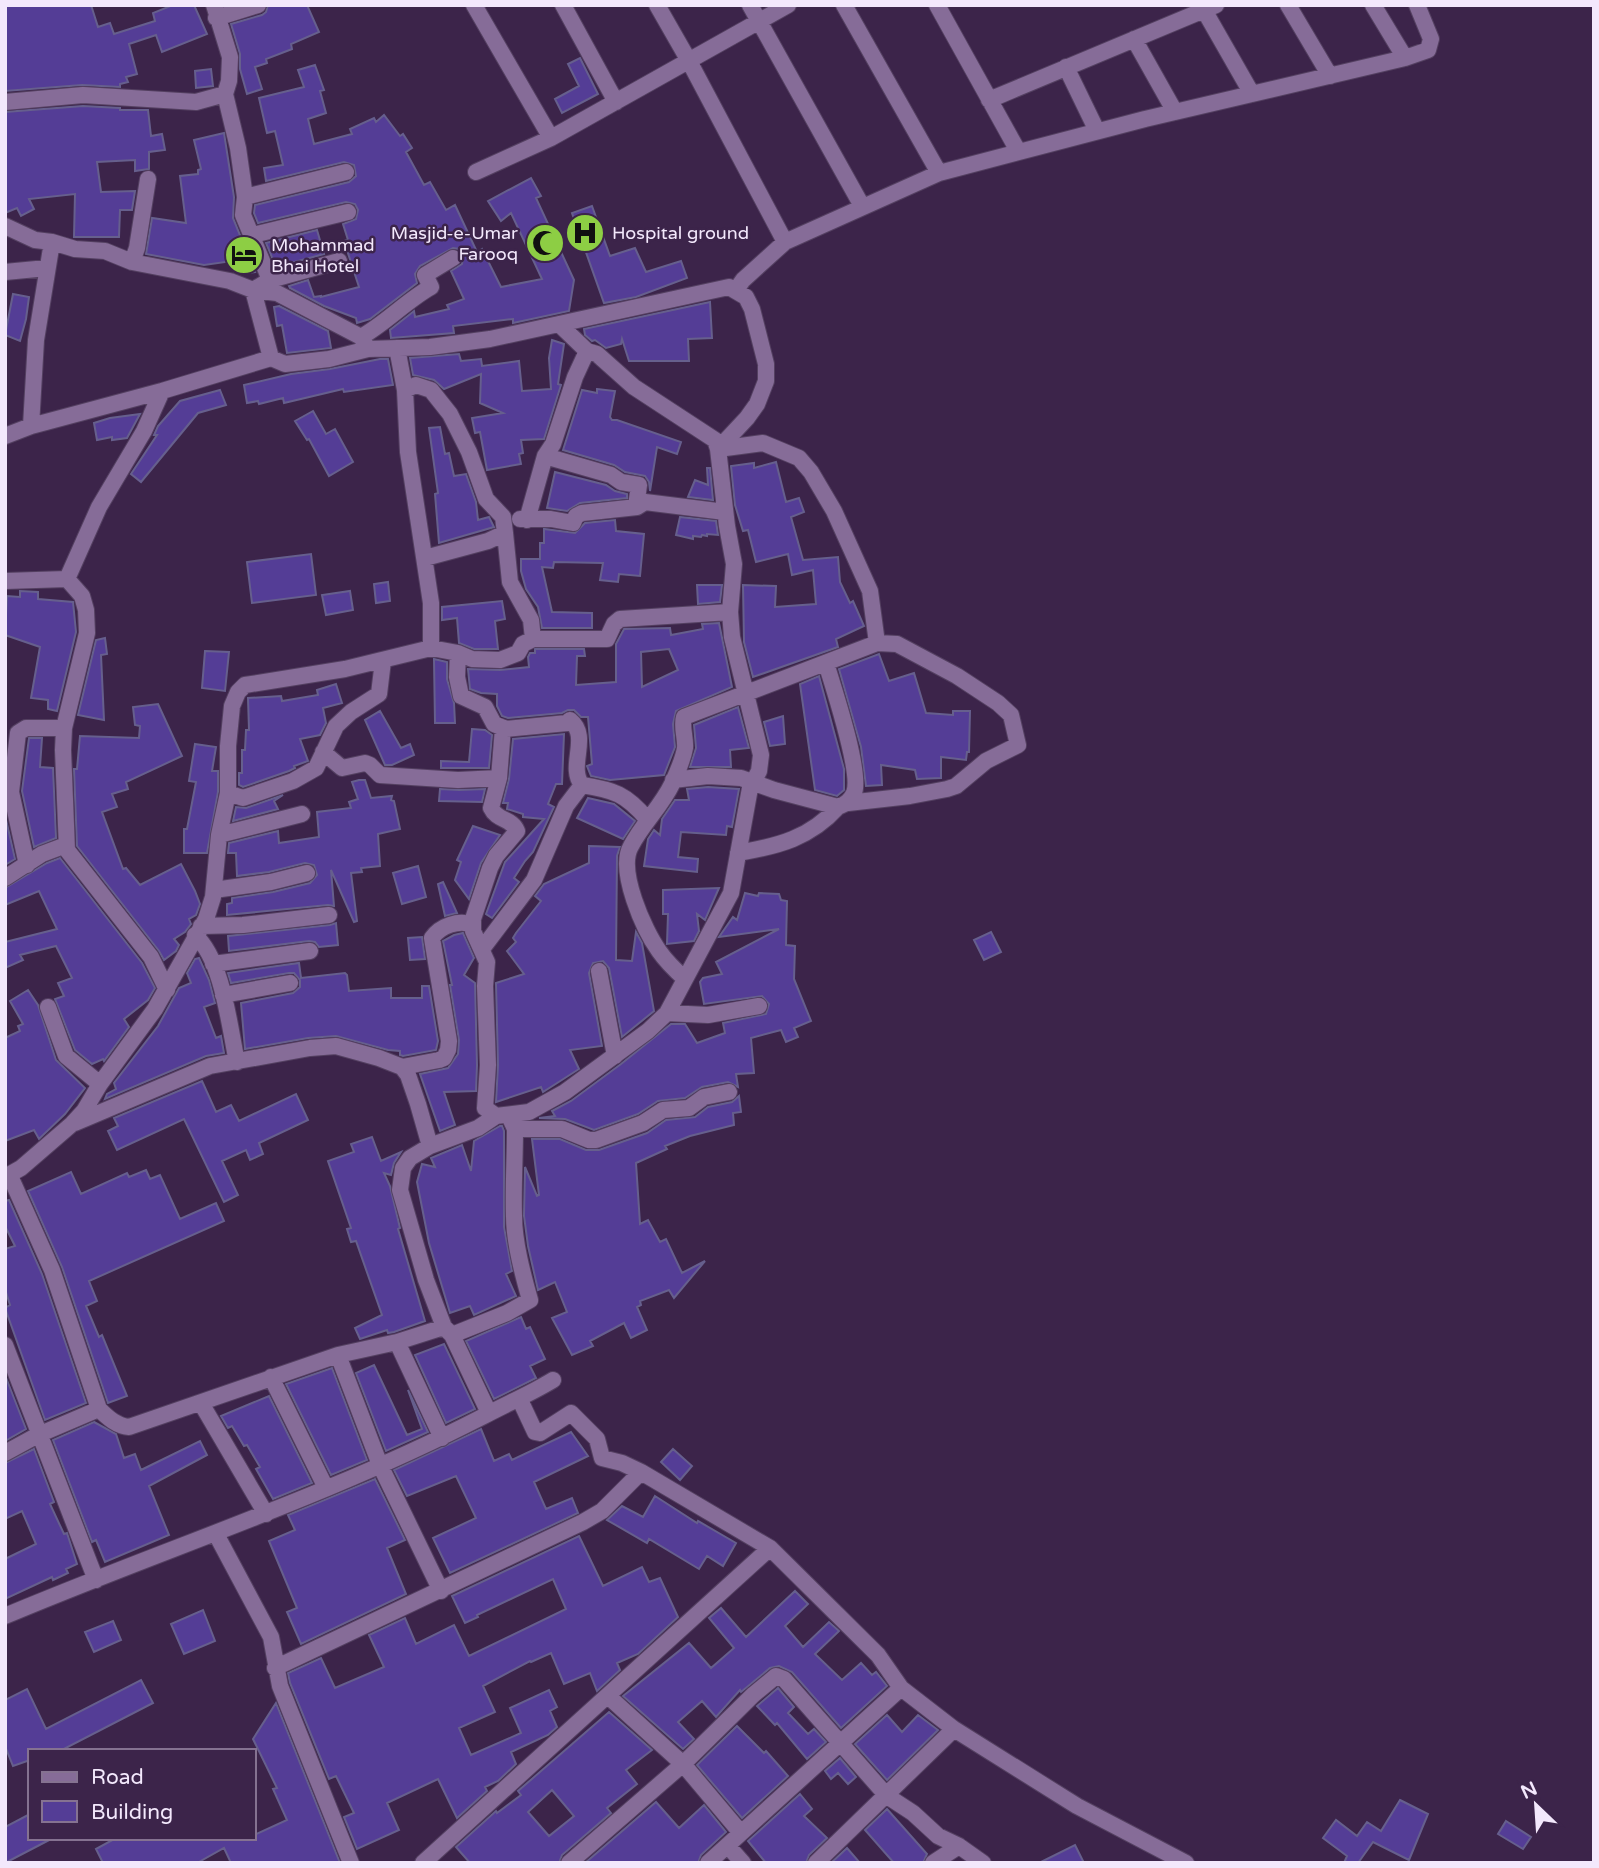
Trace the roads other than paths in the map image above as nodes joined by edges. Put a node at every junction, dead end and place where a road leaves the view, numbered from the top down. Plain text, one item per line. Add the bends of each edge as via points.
1 (258, 5) edge
2 (474, 5) edge
3 (563, 5) edge
4 (657, 5) edge
5 (750, 5) edge
6 (788, 5) edge
7 (844, 5) edge
8 (937, 5) edge
9 (1288, 5) edge
10 (1373, 5) edge
11 (1417, 5) edge
12 (1210, 8) edge
13 (215, 11) edge
14 (759, 22) junction
15 (1134, 39) junction
16 (1405, 58) junction
17 (689, 61) junction
18 (1066, 68) junction
19 (1330, 76) junction
20 (225, 94) junction
21 (1252, 94) junction
22 (6, 96) edge
23 (989, 100) junction
24 (616, 103) junction
25 (1175, 112) junction
26 (1097, 131) junction
27 (551, 138) junction
28 (1018, 151) junction
29 (346, 172) dead end
30 (476, 172) dead end
31 (939, 173) junction
32 (148, 179) dead end
33 (245, 197) junction
34 (862, 206) junction
35 (348, 212) dead end
36 (5, 226) edge
37 (253, 235) junction
38 (52, 242) junction
39 (785, 242) junction
40 (453, 258) dead end
41 (339, 261) dead end
42 (132, 262) junction
43 (47, 268) junction
44 (5, 272) edge
45 (270, 280) junction
46 (253, 290) junction
47 (736, 290) junction
48 (559, 324) junction
49 (365, 343) junction
50 (397, 348) junction
51 (587, 351) junction
52 (271, 358) junction
53 (405, 390) junction
54 (162, 391) junction
55 (31, 426) junction
56 (5, 436) edge
57 (719, 449) junction
58 (545, 456) junction
59 (646, 502) junction
60 (725, 512) junction
61 (527, 520) junction
62 (504, 525) junction
63 (425, 558) junction
64 (67, 579) junction
65 (5, 581) edge
66 (730, 612) junction
67 (533, 639) junction
68 (877, 643) junction
69 (432, 648) junction
70 (458, 653) junction
71 (383, 661) junction
72 (825, 663) junction
73 (746, 692) junction
74 (64, 728) junction
75 (503, 728) junction
76 (323, 752) junction
77 (499, 778) junction
78 (673, 780) junction
79 (753, 782) junction
80 (582, 785) junction
81 (228, 793) junction
82 (843, 805) junction
83 (302, 814) dead end
84 (648, 819) junction
85 (11, 820) edge
86 (219, 835) junction
87 (66, 845) junction
88 (738, 853) junction
89 (27, 865) junction
90 (307, 873) dead end
91 (5, 878) edge
92 (214, 890) junction
93 (329, 915) dead end
94 (473, 925) junction
95 (198, 930) junction
96 (482, 949) junction
97 (310, 951) dead end
98 (213, 964) junction
99 (599, 971) dead end
100 (684, 978) junction
101 (290, 983) dead end
102 (167, 990) junction
103 (223, 995) junction
104 (759, 1006) dead end
105 (48, 1007) dead end
106 (667, 1013) junction
107 (615, 1056) junction
108 (237, 1062) junction
109 (402, 1067) junction
110 (100, 1084) junction
111 (729, 1092) dead end
112 (507, 1120) junction
113 (72, 1124) junction
114 (430, 1146) junction
115 (8, 1176) edge
116 (448, 1331) junction
117 (397, 1342) junction
118 (5, 1346) edge
119 (338, 1355) junction
120 (271, 1377) junction
121 (553, 1380) dead end
122 (520, 1400) junction
123 (201, 1403) junction
124 (99, 1409) junction
125 (489, 1413) junction
126 (38, 1435) junction
127 (442, 1438) junction
128 (5, 1453) edge
129 (380, 1465) junction
130 (642, 1472) junction
131 (326, 1488) junction
132 (266, 1514) junction
133 (216, 1534) junction
134 (770, 1548) junction
135 (96, 1580) junction
136 (441, 1591) junction
137 (5, 1616) edge
138 (275, 1668) junction
139 (901, 1688) junction
140 (609, 1697) junction
141 (954, 1729) junction
142 (840, 1743) junction
143 (683, 1764) junction
144 (887, 1796) junction
145 (741, 1833) junction
146 (727, 1846) junction
147 (959, 1846) junction
148 (351, 1863) edge
149 (423, 1863) edge
150 (569, 1863) edge
151 (708, 1863) edge
152 (743, 1863) edge
153 (816, 1863) edge
154 (933, 1863) edge
155 (983, 1863) edge
156 (1186, 1863) edge

1 - 13 street
2 - 27 street
3 - 24 street
4 - 17 street
5 - 14 street
6 - 14 street
7 - 31 street
8 - 23 street
9 - 19 street
10 - 16 street
11 - 16 street via 1431,45
12 - 15 street
12 - 21 street
13 - 20 street via 230,57
14 - 17 street
14 - 34 street
15 - 18 street
15 - 25 street
16 - 19 street
17 - 24 street
17 - 39 street
18 - 23 street
18 - 26 street
19 - 21 street
20 - 22 street via 196,102
20 - 33 street
21 - 25 street
23 - 28 street
24 - 27 street
25 - 26 street
26 - 28 street
27 - 30 street
28 - 31 street
29 - 33 street
31 - 34 street
32 - 42 street
33 - 37 street via 243,215
34 - 39 street
35 - 37 street
36 - 38 street via 35,240
37 - 45 street
38 - 42 street via 106,251
38 - 43 street
39 - 47 street
40 - 49 street via 425,275 431,287 394,312
41 - 45 street
42 - 46 street via 230,281
43 - 44 street
43 - 55 street via 36,340
45 - 46 street
46 - 49 street via 277,293
46 - 52 street
47 - 48 street via 729,287
47 - 57 street via 752,309 766,380 757,404
48 - 50 street via 490,339
48 - 51 street
49 - 50 street
49 - 52 street via 329,359 285,364
50 - 53 street
51 - 57 street via 715,440
51 - 58 street
52 - 54 street
53 - 62 street via 416,385 430,390 450,414 486,499
53 - 63 street via 408,452
54 - 55 street
54 - 64 street via 99,507
55 - 56 street
57 - 60 street
57 - 68 street via 763,443 799,458 811,472 870,591
58 - 59 street via 639,485 637,499
58 - 61 street
59 - 60 street
59 - 61 street via 582,513 573,523
60 - 66 street via 734,564
61 - 62 street
62 - 63 street via 488,541
62 - 67 street via 510,582 531,620
63 - 69 street
64 - 65 street
64 - 74 street via 82,596 87,633
66 - 67 street via 620,620 604,639
66 - 73 street
67 - 70 street via 518,653 500,660 472,659
68 - 72 street
68 - 82 street via 897,644 989,696 1011,715 1019,743 986,761 956,786
69 - 70 street
69 - 71 street
70 - 75 street via 461,696 485,707 492,722
71 - 76 street via 379,694 336,726
71 - 81 street via 245,685 232,706
72 - 73 street
72 - 82 street via 846,728 856,790
73 - 78 street via 684,717 685,750
73 - 79 street via 761,755
74 - 85 street via 26,728 18,733
74 - 87 street
75 - 77 street
75 - 80 street via 570,720 579,732 576,772
76 - 77 street via 342,768 365,763 380,775
76 - 81 street via 316,768 293,782 243,798
77 - 94 street via 491,808 517,831 490,868
78 - 79 street via 734,777
78 - 84 street
79 - 82 street
79 - 88 street
80 - 84 street via 621,794
80 - 96 street via 566,806 534,880
81 - 86 street
82 - 88 street via 801,836
83 - 86 street
84 - 100 street via 630,846 626,870 645,926 662,955
85 - 89 street
86 - 92 street
87 - 89 street
87 - 102 street via 151,957
88 - 100 street via 727,902
89 - 91 street
90 - 92 street
92 - 95 street
93 - 95 street
94 - 96 street
94 - 109 street via 460,922 432,938 445,1011 448,1050 444,1058
95 - 98 street
95 - 102 street
96 - 112 street via 487,967 485,1108
97 - 98 street
98 - 103 street
99 - 107 street
100 - 106 street
101 - 103 street
102 - 110 street
103 - 108 street
104 - 106 street via 708,1015
105 - 110 street via 66,1056
106 - 107 street
107 - 112 street via 565,1092
108 - 109 street via 336,1046
108 - 113 street via 202,1069
109 - 114 street
110 - 113 street
111 - 112 street via 704,1097 689,1108 663,1110 643,1123 596,1140
112 - 114 street
112 - 116 street via 520,1265 530,1300 507,1313
113 - 115 street
114 - 116 street via 403,1168 400,1190 426,1280
115 - 124 street via 52,1270
116 - 117 street
116 - 125 street
117 - 119 street
117 - 127 street
118 - 126 street
119 - 120 street
119 - 129 street
120 - 123 street
120 - 131 street
121 - 122 street
122 - 125 street
122 - 130 street via 535,1432 571,1412 597,1439 602,1458
123 - 124 street via 129,1427
123 - 132 street
124 - 126 street
125 - 127 street
126 - 128 street
126 - 135 street
127 - 129 street
129 - 131 street
129 - 136 street
130 - 134 street
130 - 136 street via 602,1511
131 - 132 street
132 - 133 street
133 - 135 street
133 - 138 street via 271,1637
134 - 139 street via 878,1655
134 - 140 street
135 - 137 street
136 - 138 street
138 - 148 street
139 - 141 street
139 - 142 street
140 - 143 street
140 - 149 street
141 - 144 street
141 - 156 street via 1077,1806
142 - 143 street via 784,1679 776,1676
142 - 144 street
142 - 145 street
143 - 145 street
143 - 150 street
144 - 147 street via 938,1836
144 - 153 street
145 - 146 street
146 - 151 street
146 - 152 street
147 - 154 street
147 - 155 street

